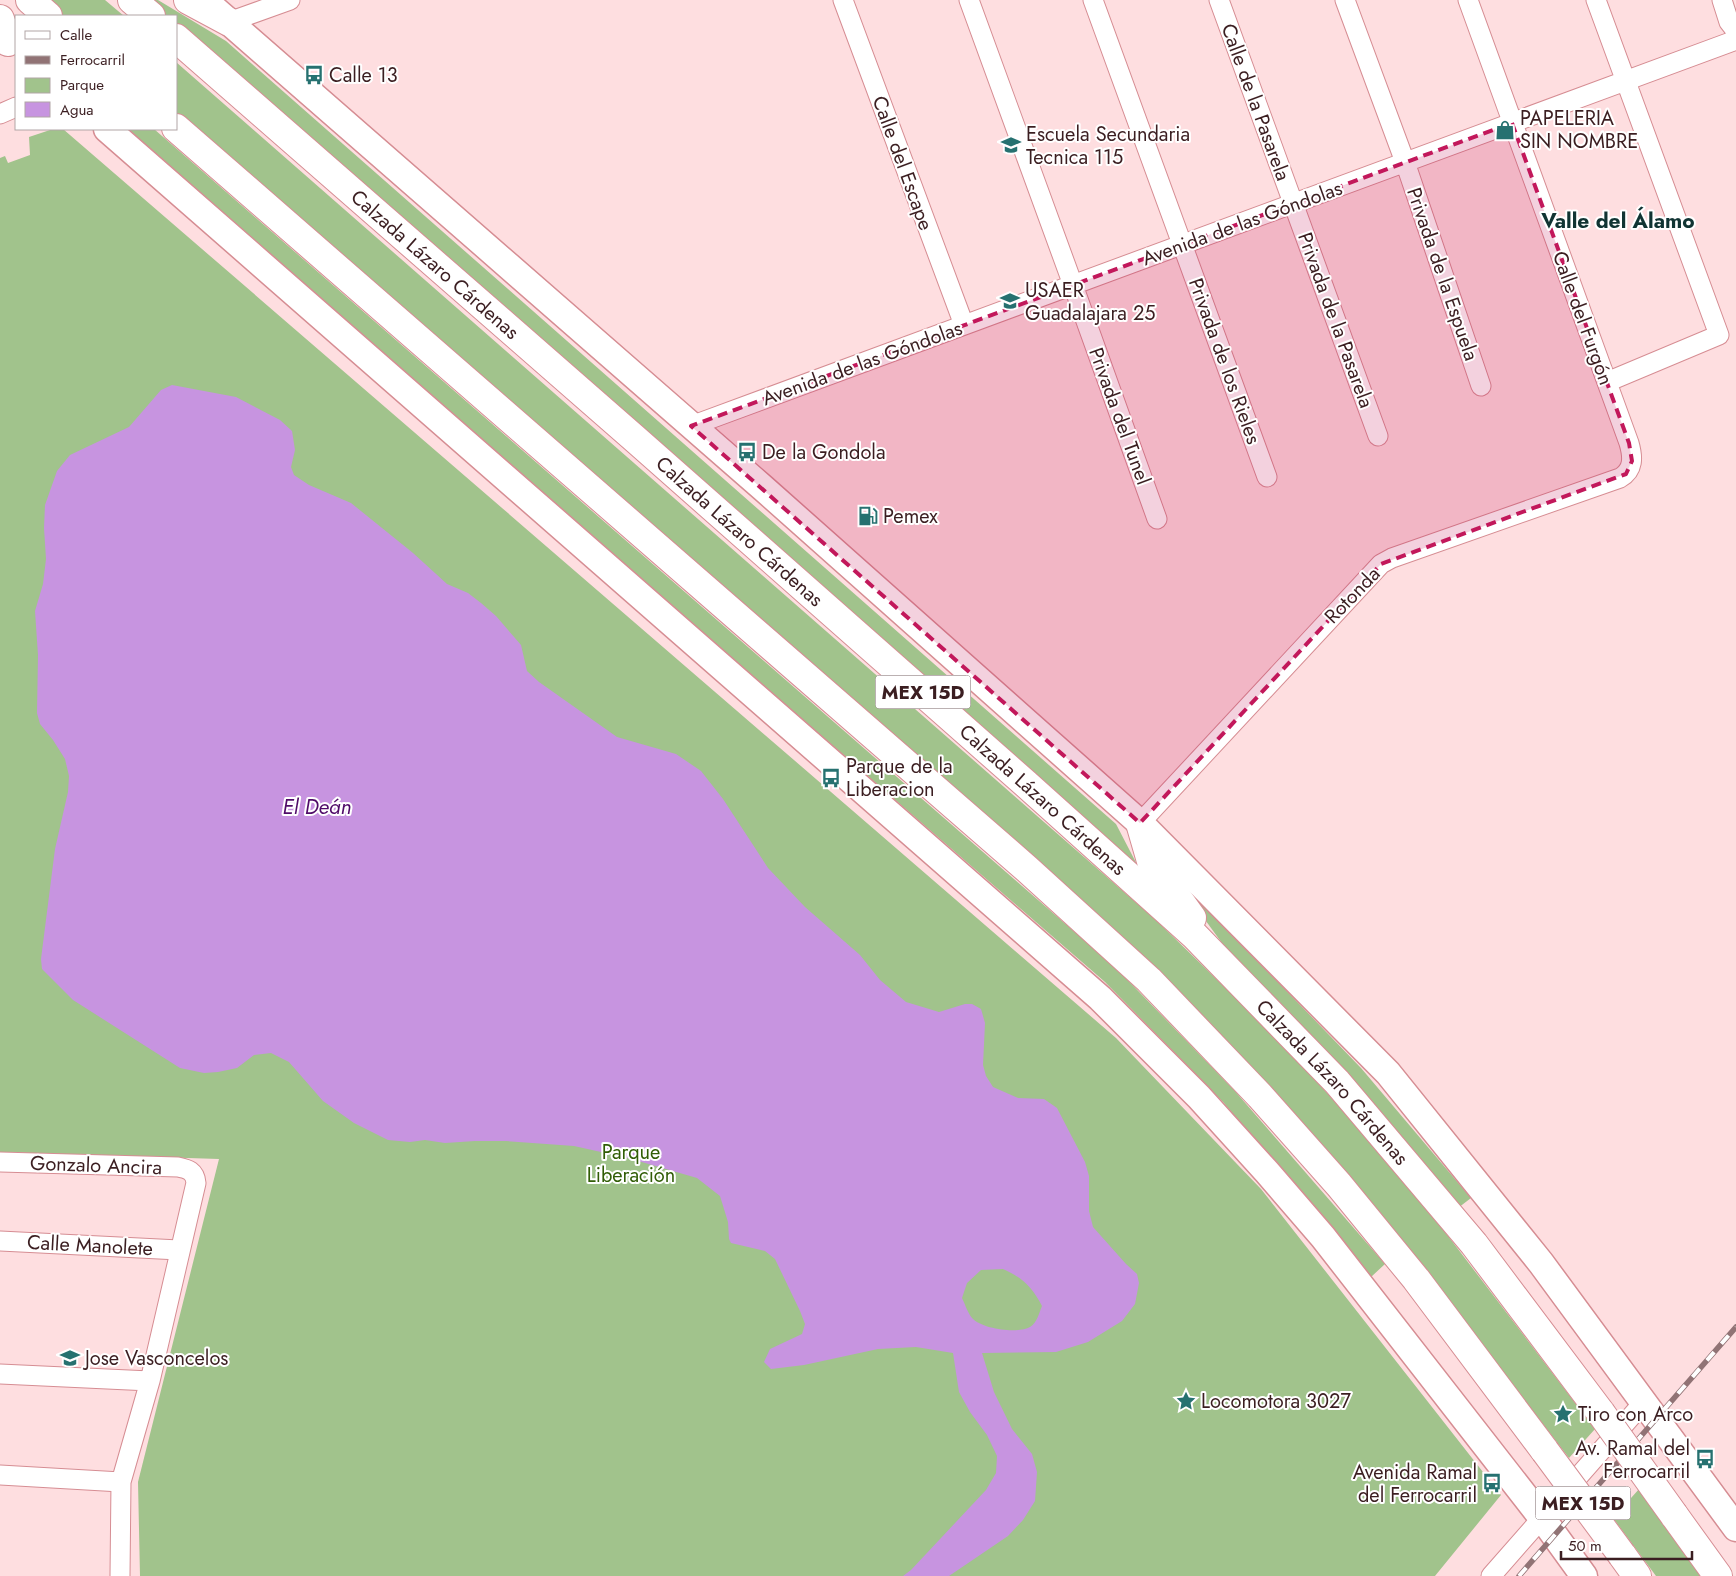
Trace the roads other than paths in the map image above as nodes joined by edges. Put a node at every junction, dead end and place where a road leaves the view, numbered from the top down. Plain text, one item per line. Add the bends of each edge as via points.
1 (30, 0) edge
2 (132, 0) edge
3 (188, 0) edge
4 (204, 0) edge
5 (290, 0) edge
6 (843, 0) edge
7 (969, 0) edge
8 (1093, 0) edge
9 (1219, 0) edge
10 (1345, 0) edge
11 (1468, 0) edge
12 (1596, 0) edge
13 (1722, 0) edge
14 (47, 15) edge
15 (150, 15) edge
16 (230, 22) junction
17 (1736, 31) edge
18 (178, 40) edge
19 (1736, 40) edge
20 (1626, 81) junction
21 (15, 107) edge
22 (0, 114) edge
23 (1512, 123) junction
24 (108, 130) edge
25 (178, 130) edge
26 (1405, 162) junction
27 (1293, 204) junction
28 (1182, 245) junction
29 (1073, 285) junction
30 (964, 325) junction
31 (1607, 382) junction
32 (1481, 386) dead end
33 (691, 426) junction
34 (1378, 436) dead end
35 (1630, 468) joint
36 (1267, 478) dead end
37 (1157, 519) dead end
38 (1140, 823) junction
39 (1242, 985) junction
40 (0, 1162) edge
41 (0, 1241) edge
42 (179, 1250) junction
43 (0, 1374) edge
44 (150, 1381) junction
45 (1643, 1403) junction
46 (0, 1475) edge
47 (121, 1482) junction
48 (1542, 1518) junction
49 (1736, 1528) edge
50 (1630, 1566) edge
51 (120, 1576) edge
52 (1490, 1576) edge
53 (1584, 1576) edge
54 (1718, 1576) edge

1 - 14 highway
2 - 15 highway
3 - 16 highway
4 - 16 main road, Calzada Lázaro Cárdenas
5 - 16 street
6 - 30 street, Calle del Escape
7 - 29 street, Privada del Tunel
8 - 28 street, Privada de los Rieles
9 - 27 street, Calle de la Pasarela
10 - 26 street, Privada de la Espuela
11 - 23 street, Calle del Furgón
12 - 20 street
13 - 17 street
16 - 33 main road, Calzada Lázaro Cárdenas
18 - 39 highway, Calzada Lázaro Cárdenas / MEX 15D via 1033,790 1194,935
19 - 20 street, Avenida de las Góndolas
20 - 23 street, Avenida de las Góndolas
20 - 31 street via 1719,335
21 - 22 street
23 - 26 street, Avenida de las Góndolas
23 - 31 street, Calle del Furgón
24 - 48 main road via 1100,998 1199,1097 1323,1237
25 - 50 highway, MEX 15D, bridge via 1149,980 1260,1096 1339,1185 1416,1279
26 - 27 street, Avenida de las Góndolas
26 - 32 street, Privada de la Espuela
27 - 28 street, Avenida de las Góndolas
27 - 34 street, Privada de la Pasarela
28 - 29 street, Avenida de las Góndolas
28 - 36 street, Privada de los Rieles
29 - 30 street, Avenida de las Góndolas
29 - 37 street, Privada del Tunel
30 - 33 street, Avenida de las Góndolas
31 - 35 street, Calle del Furgón via 1632,455
33 - 38 main road, Calzada Lázaro Cárdenas
35 - 38 street, Rotonda via 1620,478 1381,564
38 - 39 highway via 1151,861
38 - 45 main road, Calzada Lázaro Cárdenas via 1388,1073 1541,1263
39 - 54 highway, Calzada Lázaro Cárdenas / MEX 15D, bridge via 1336,1082 1474,1244
40 - 42 street, Gonzalo Ancira via 191,1170 196,1183
41 - 42 street, Calle Manolete
42 - 44 street
43 - 44 street
44 - 47 street
45 - 48 street
45 - 49 main road, Calzada Lázaro Cárdenas
46 - 47 street
47 - 51 street
48 - 52 street
48 - 53 main road

